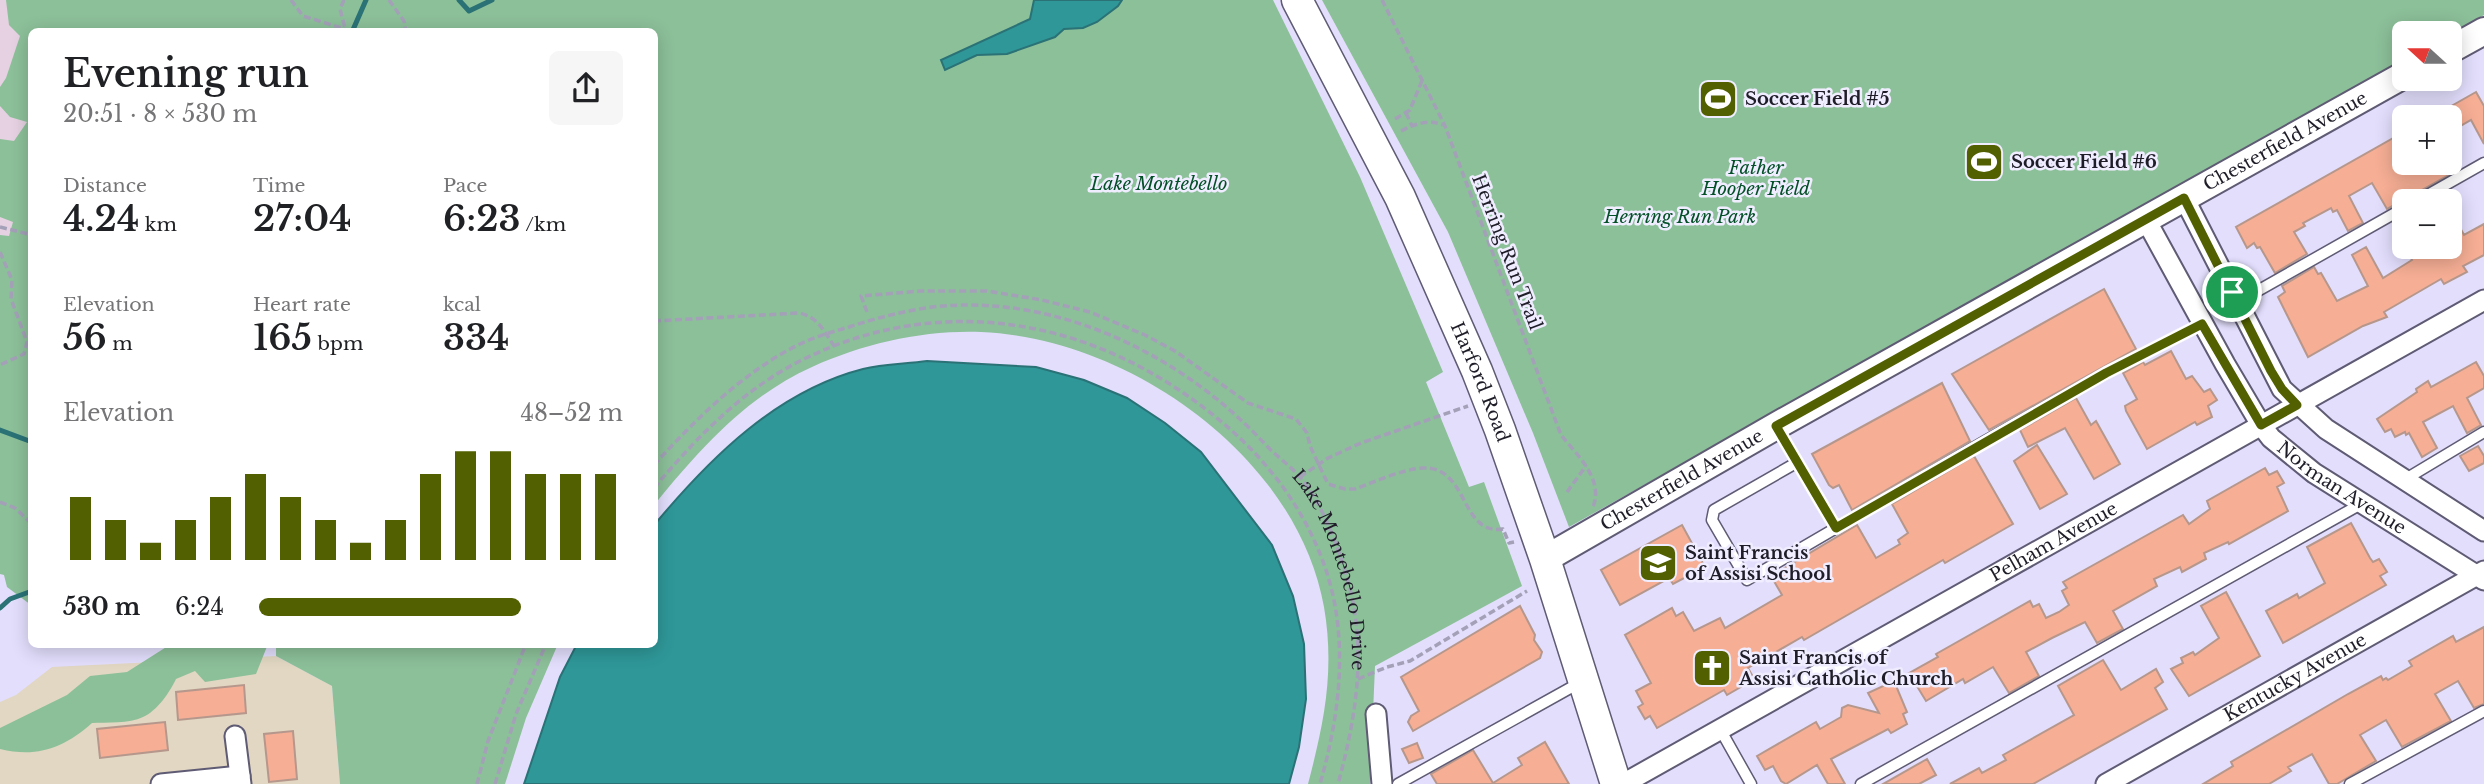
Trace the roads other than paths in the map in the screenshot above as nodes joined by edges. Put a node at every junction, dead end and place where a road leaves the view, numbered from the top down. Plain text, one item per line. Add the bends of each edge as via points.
1 (1297, 0) edge
2 (2484, 31) edge
3 (2462, 43) edge
4 (2392, 82) edge
5 (2484, 163) edge
6 (2438, 189) edge
7 (2184, 198) junction
8 (2392, 215) edge
9 (2146, 220) junction
10 (2484, 300) edge
11 (2238, 302) junction
12 (2202, 324) junction
13 (2297, 405) junction
14 (2261, 425) junction
15 (1776, 426) junction
16 (2484, 432) edge
17 (1796, 463) junction
18 (2404, 480) junction
19 (2362, 503) junction
20 (1836, 528) junction
21 (2484, 531) edge
22 (1545, 559) junction
23 (2482, 576) edge
24 (1584, 681) junction
25 (2484, 711) edge
26 (1376, 715) dead end
27 (1720, 729) junction
28 (235, 736) dead end
29 (240, 780) edge
30 (161, 784) edge
31 (1382, 784) edge
32 (1398, 784) edge
33 (1616, 784) edge
34 (1623, 784) edge
35 (1751, 784) edge
36 (1861, 784) edge
37 (2106, 784) edge
38 (2350, 784) edge

1 - 22 main road, Harford Road via 1400,197 1448,301 1489,400
2 - 3 street
4 - 7 street, Chesterfield Avenue
5 - 6 lane
7 - 9 street, Chesterfield Avenue
7 - 11 street
8 - 11 lane
9 - 12 street, Norman Avenue
9 - 15 street, Chesterfield Avenue
10 - 13 street, Pelham Avenue
11 - 13 street via 2271,371
12 - 14 street, Norman Avenue
12 - 20 lane via 2106,373
13 - 14 street, Pelham Avenue
13 - 18 street
14 - 19 street, Norman Avenue via 2281,449
14 - 27 street, Pelham Avenue
15 - 17 lane
15 - 22 street, Chesterfield Avenue
16 - 18 lane
17 - 20 lane
17 - 20 lane via 1714,510 1712,520 1747,580
18 - 21 street
19 - 23 street, Norman Avenue
19 - 36 lane
22 - 24 main road, Harford Road
23 - 37 street, Kentucky Avenue
24 - 32 lane
24 - 33 main road, Harford Road
25 - 38 lane
26 - 31 street
27 - 34 street, Pelham Avenue
27 - 35 lane
28 - 29 street
29 - 30 street

